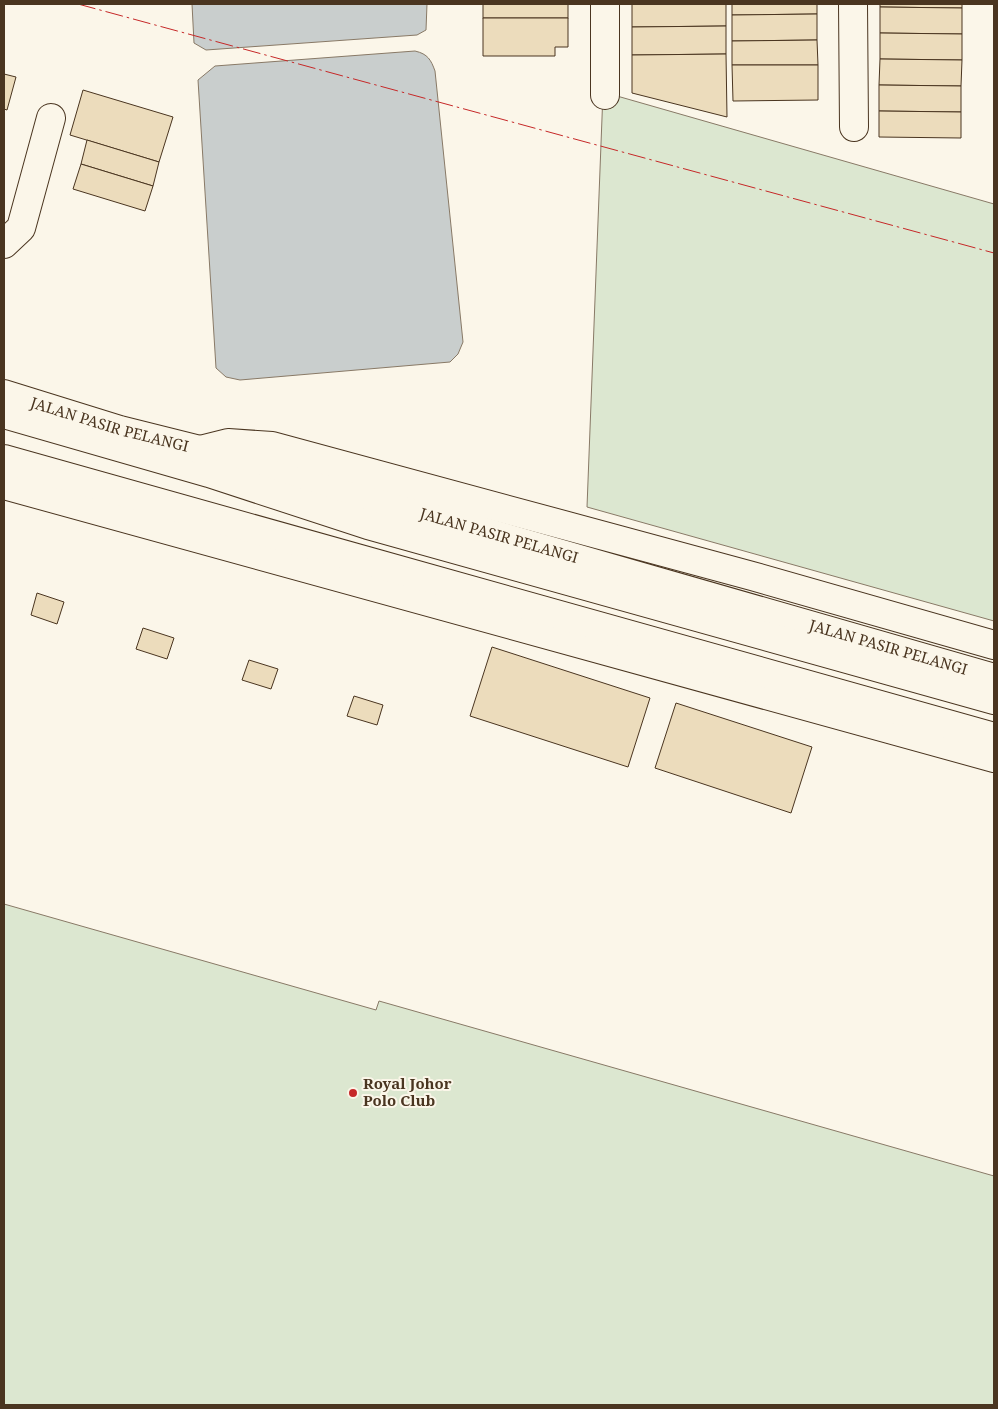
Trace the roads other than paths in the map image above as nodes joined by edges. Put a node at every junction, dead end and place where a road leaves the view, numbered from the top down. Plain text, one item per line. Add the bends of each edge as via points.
1 (605, 4) edge
2 (853, 4) edge
3 (606, 95) dead end
4 (52, 118) dead end
5 (854, 127) dead end
6 (4, 244) edge
7 (4, 394) edge
8 (4, 414) edge
9 (200, 450) junction
10 (4, 459) edge
11 (4, 485) edge
12 (994, 645) edge
13 (994, 678) edge
14 (994, 700) edge
15 (994, 737) edge
16 (994, 758) edge

1 - 3 main road
2 - 5 main road
4 - 6 main road via 21,228
7 - 9 main road, JALAN PASIR PELANGI via 120,430
8 - 14 main road via 209,473 368,525
9 - 12 main road via 228,443 272,446
9 - 13 main road, JALAN PASIR PELANGI
10 - 15 main road
11 - 16 main road

